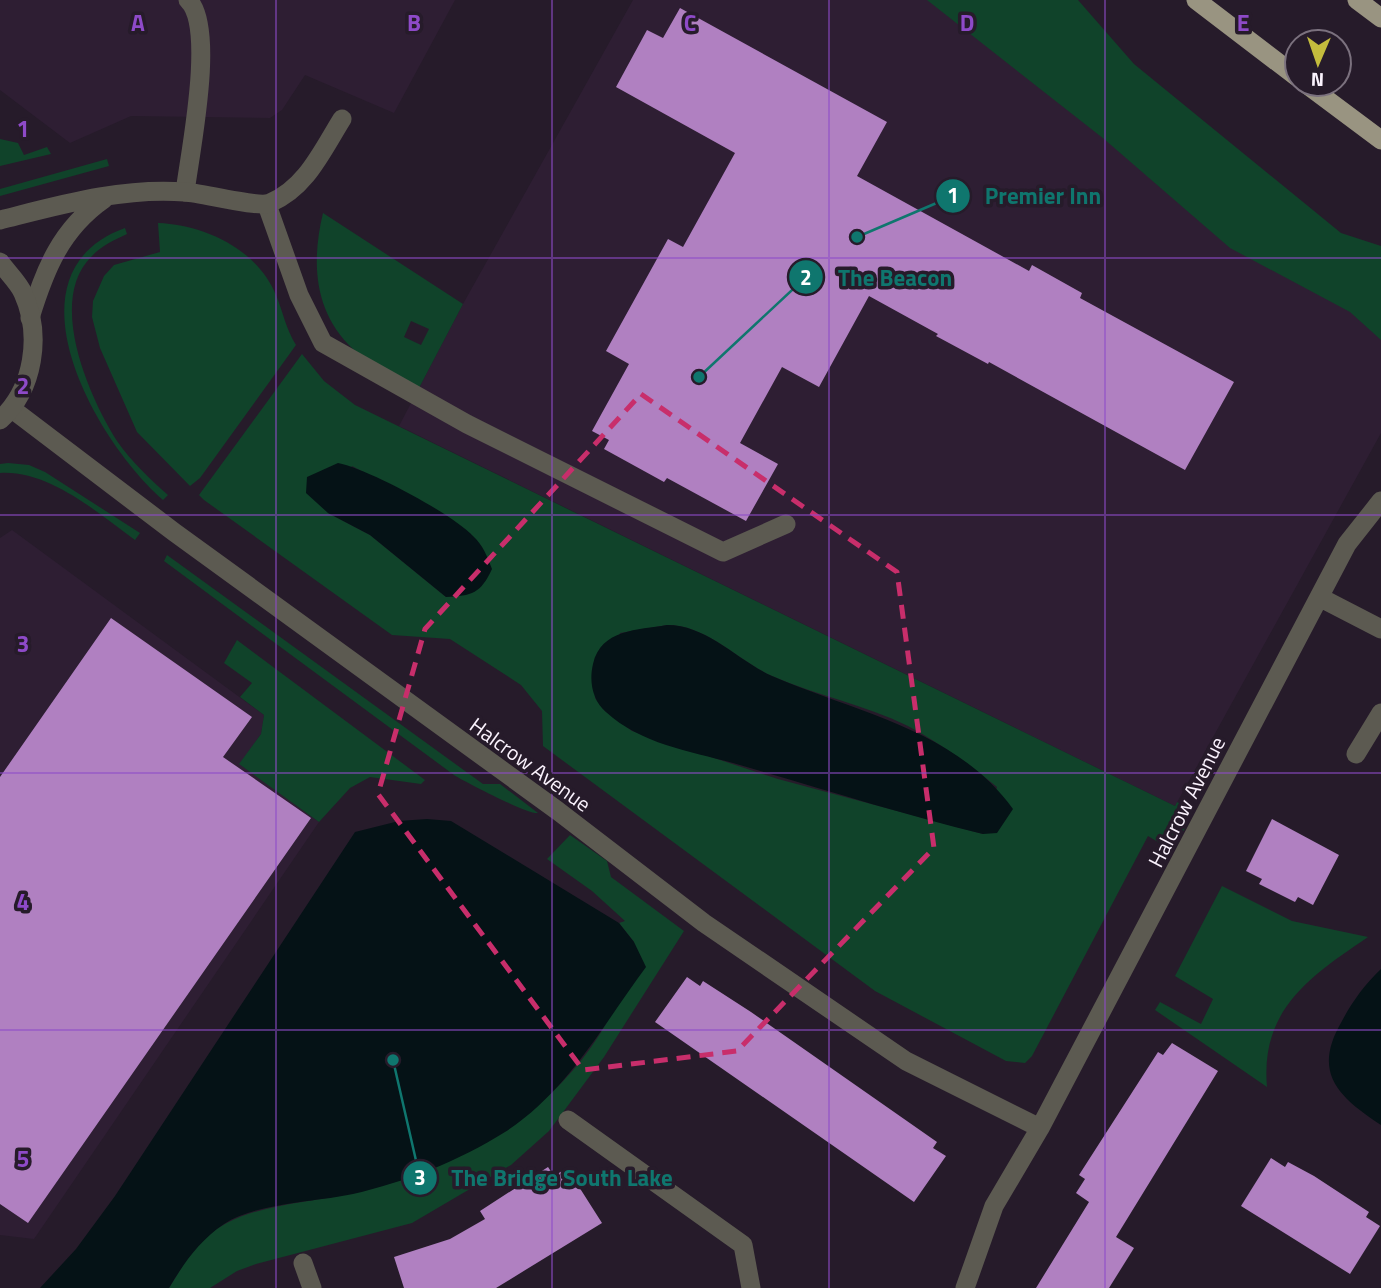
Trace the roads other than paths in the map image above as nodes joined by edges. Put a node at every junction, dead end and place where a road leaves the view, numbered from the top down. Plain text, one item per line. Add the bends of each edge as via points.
1 (188, 0) edge
2 (1196, 0) edge
3 (1357, 0) edge
4 (1381, 18) edge
5 (1283, 66) edge
6 (1325, 98) edge
7 (342, 120) dead end
8 (1381, 140) edge
9 (185, 192) junction
10 (105, 198) junction
11 (267, 205) junction
12 (0, 220) edge
13 (0, 262) edge
14 (30, 318) junction
15 (6, 415) edge
16 (1381, 501) edge
17 (786, 524) dead end
18 (1319, 597) junction
19 (1381, 629) edge
20 (1381, 713) edge
21 (1356, 754) dead end
22 (568, 1120) dead end
23 (1040, 1128) junction
24 (303, 1263) dead end
25 (312, 1288) edge
26 (751, 1288) edge
27 (965, 1288) edge

1 - 9 street via 196,8 203,40
2 - 5 main road
3 - 4 main road
6 - 8 main road
7 - 11 street via 300,185
9 - 10 street via 134,192
9 - 11 street
10 - 12 street via 60,203
10 - 14 street via 83,214 57,247
11 - 17 street via 299,295 323,343 467,424 723,552
13 - 14 street via 23,292
14 - 15 street via 34,331 30,372
15 - 23 street, Halcrow Avenue via 558,811 704,923 906,1061
16 - 18 street, Halcrow Avenue via 1347,544
18 - 19 street
18 - 23 street, Halcrow Avenue
20 - 21 street
22 - 26 street via 743,1245
23 - 27 street, Halcrow Avenue via 994,1206
24 - 25 street

